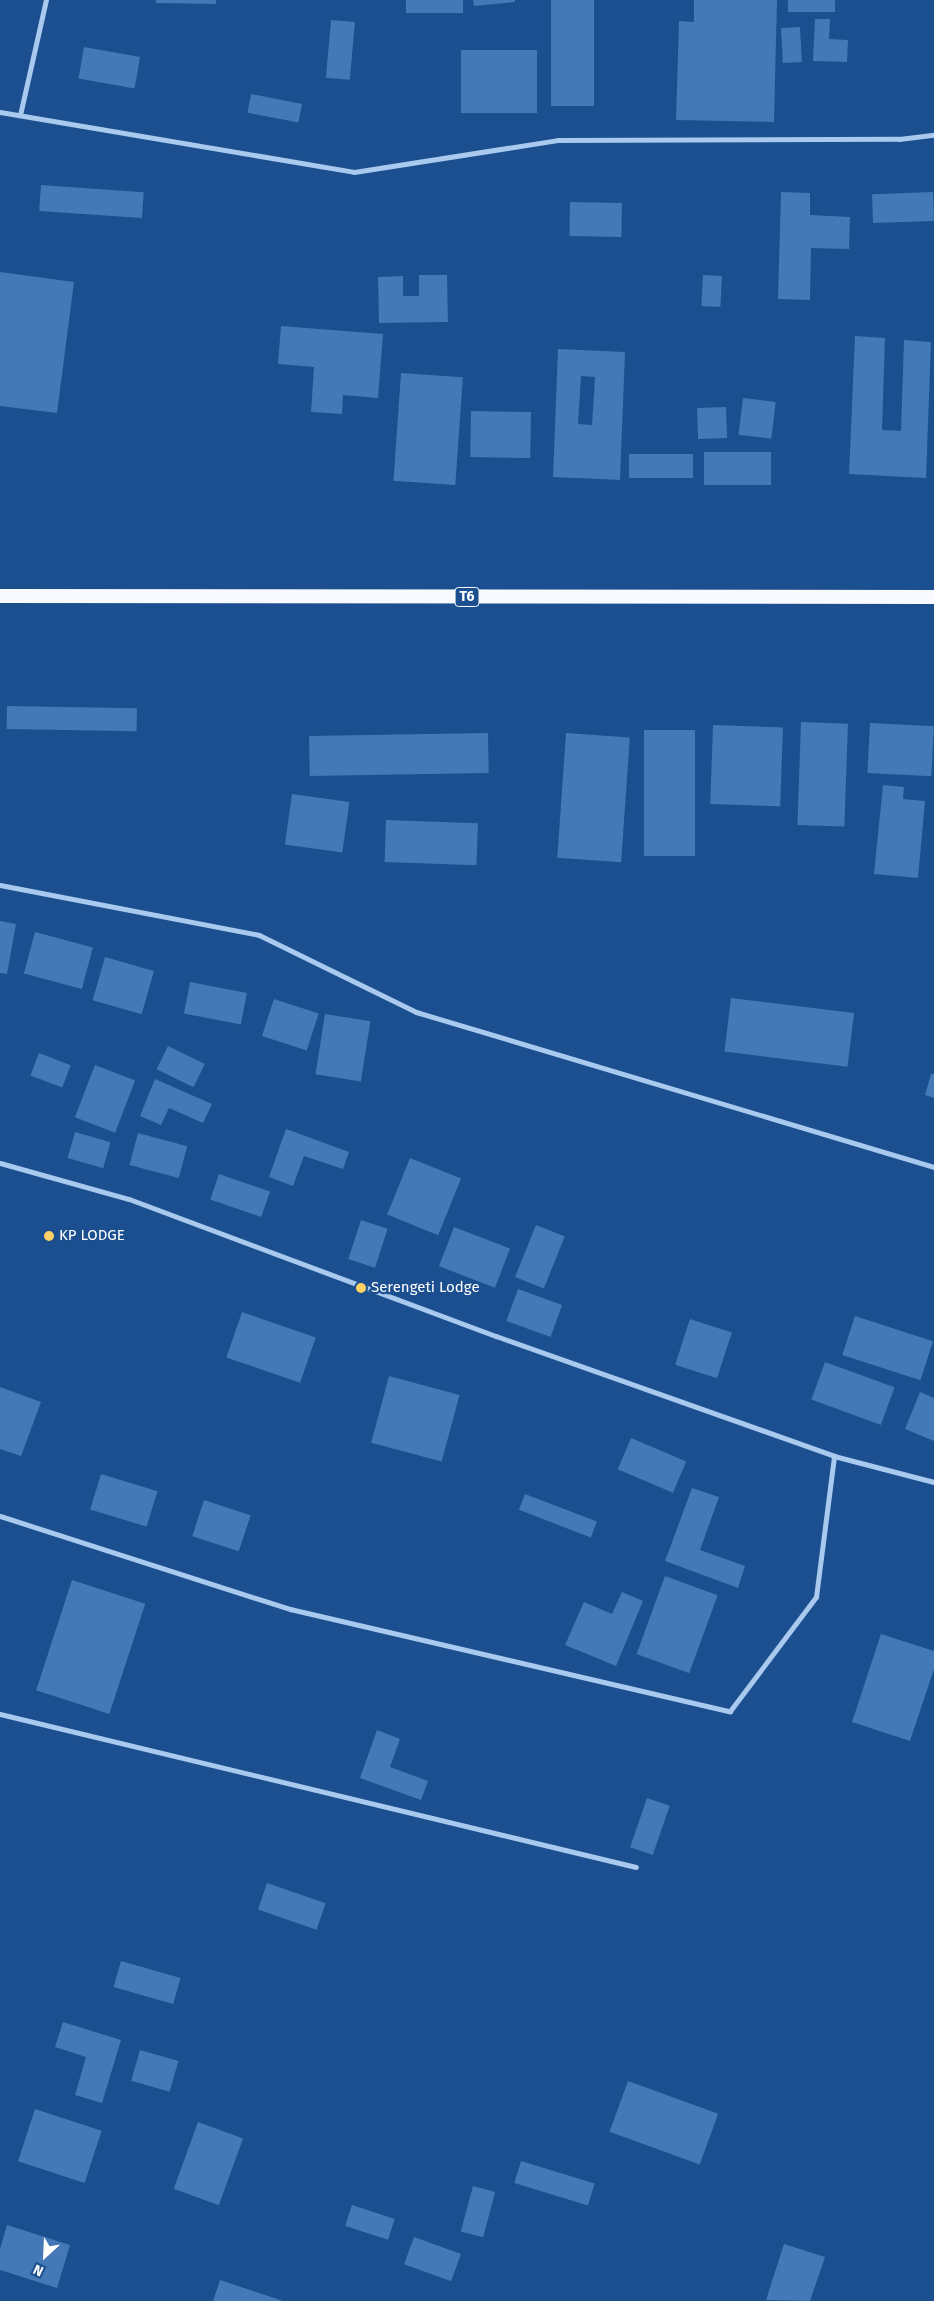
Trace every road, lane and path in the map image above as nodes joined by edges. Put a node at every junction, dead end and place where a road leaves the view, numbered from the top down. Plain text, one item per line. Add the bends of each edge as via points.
1 (46, 0) edge
2 (0, 112) edge
3 (20, 115) junction
4 (934, 135) edge
5 (0, 596) edge
6 (934, 597) edge
7 (0, 885) edge
8 (0, 1163) edge
9 (934, 1167) edge
10 (834, 1456) junction
11 (934, 1482) edge
12 (0, 1516) edge
13 (0, 1714) edge
14 (636, 1867) dead end

1 - 3 street
2 - 3 street
3 - 4 street via 354,172 558,140 899,139
5 - 6 highway, T6
7 - 9 street via 259,935 416,1012
8 - 10 street via 129,1198 496,1336
10 - 11 street
10 - 12 street via 816,1597 730,1711 290,1609
13 - 14 street

